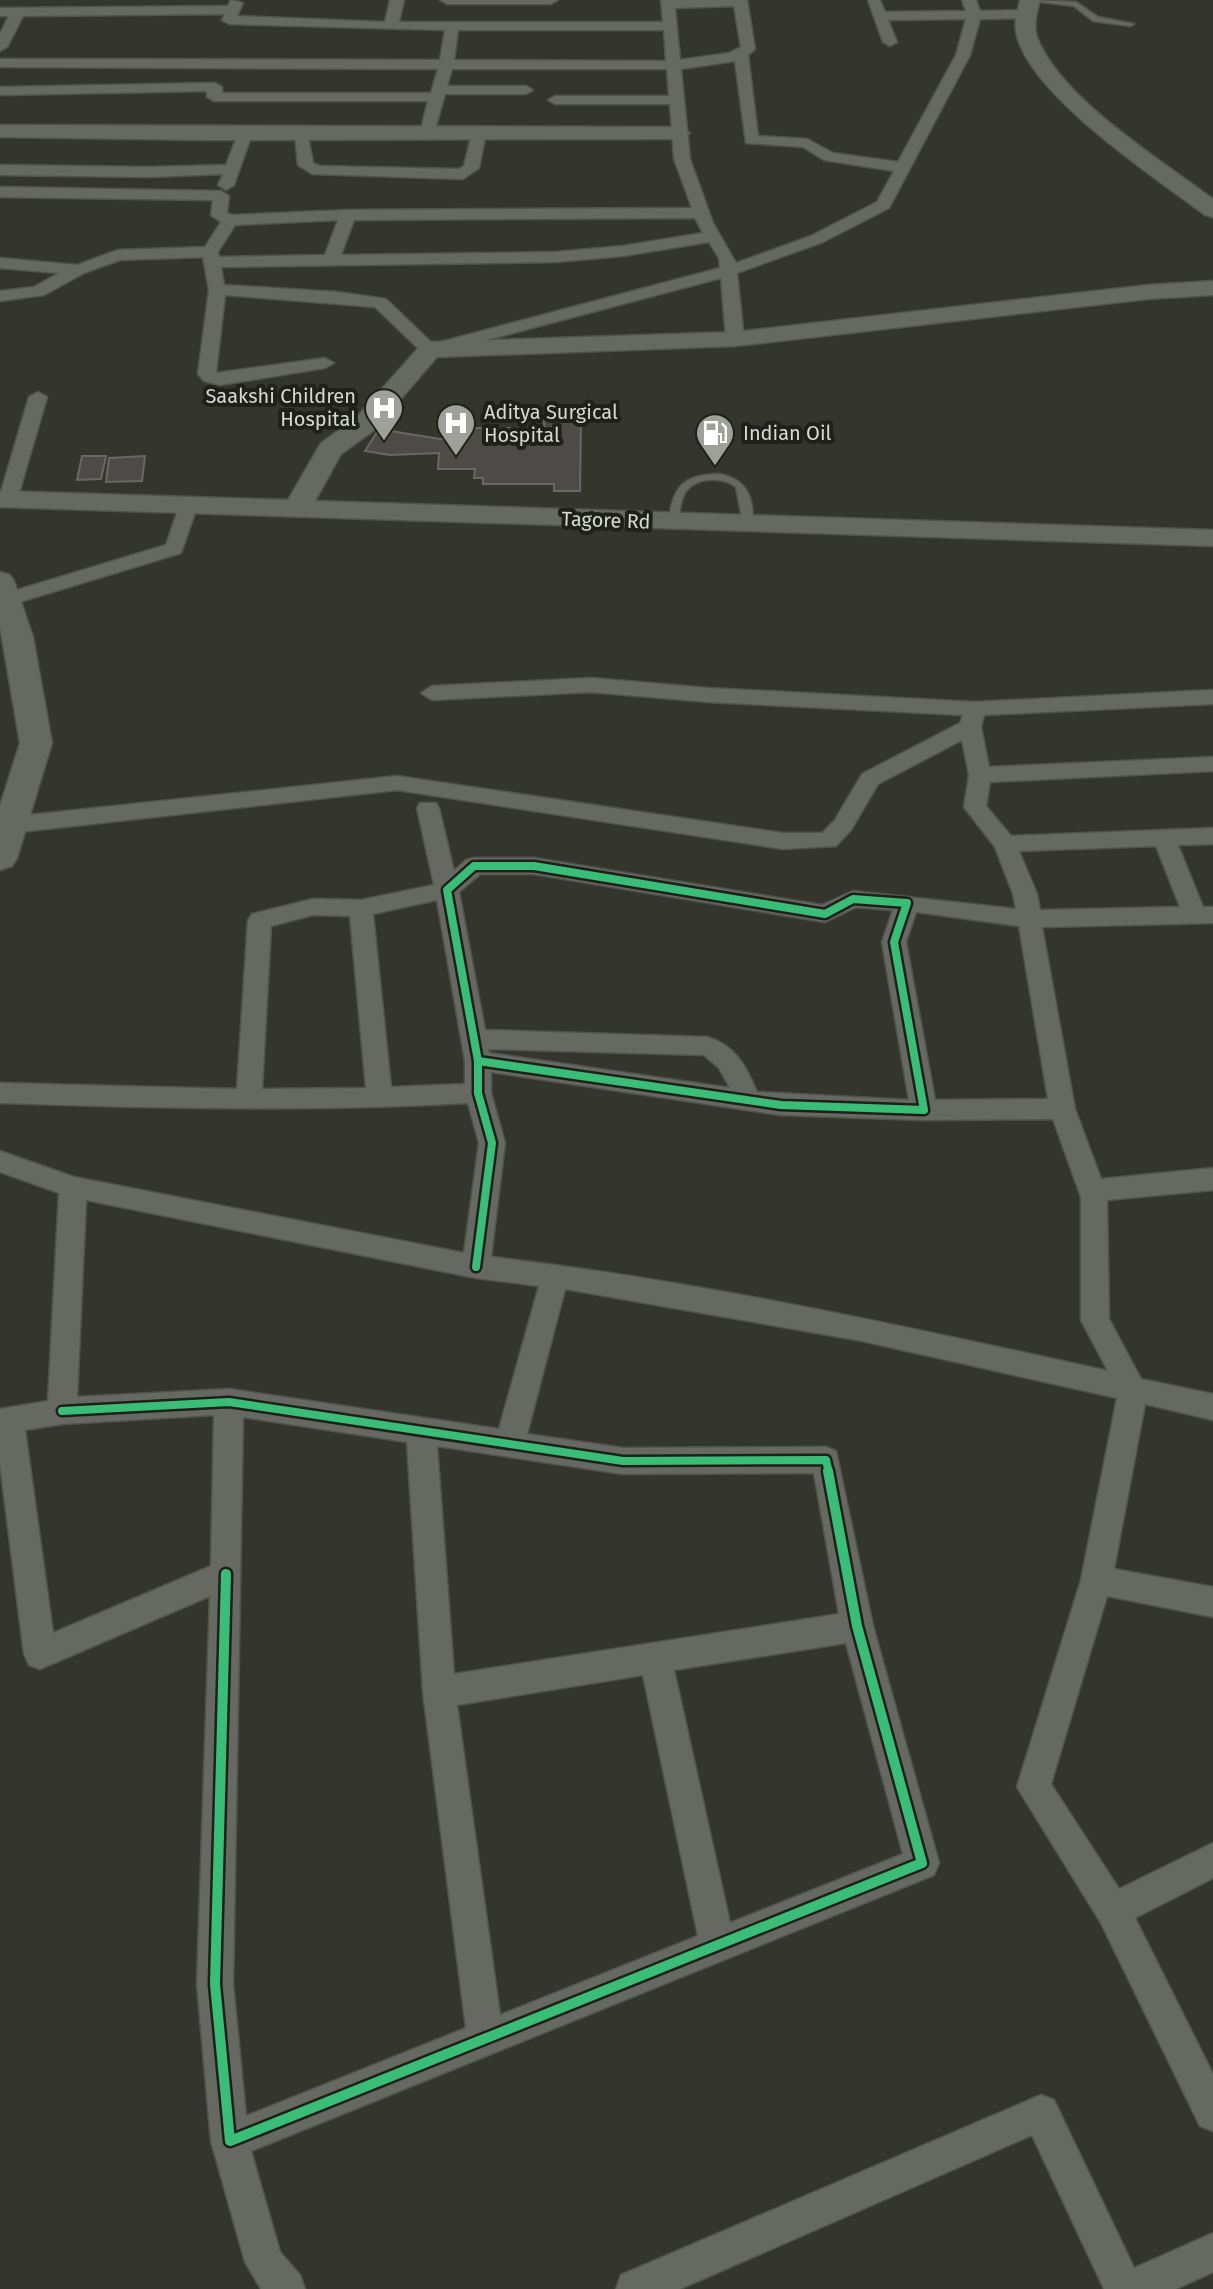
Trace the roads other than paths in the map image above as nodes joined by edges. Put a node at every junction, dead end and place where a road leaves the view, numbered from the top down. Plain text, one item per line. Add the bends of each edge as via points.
1 (397, 0) edge
2 (447, 0) edge
3 (551, 0) edge
4 (873, 0) edge
5 (740, 1) edge
6 (668, 2) edge
7 (235, 5) edge
8 (1029, 5) edge
9 (971, 7) edge
10 (0, 12) edge
11 (18, 12) junction
12 (880, 16) junction
13 (1130, 24) dead end
14 (391, 26) junction
15 (452, 26) junction
16 (670, 26) junction
17 (890, 42) dead end
18 (300, 43) junction
19 (0, 47) edge
20 (741, 55) junction
21 (0, 63) edge
22 (446, 64) junction
23 (676, 65) junction
24 (526, 90) dead end
25 (0, 91) edge
26 (436, 94) junction
27 (555, 100) dead end
28 (676, 100) junction
29 (0, 131) edge
30 (427, 133) junction
31 (479, 133) junction
32 (679, 133) junction
33 (245, 134) junction
34 (302, 134) junction
35 (905, 168) junction
36 (232, 169) junction
37 (0, 170) edge
38 (0, 192) edge
39 (221, 196) junction
40 (1213, 210) edge
41 (701, 213) junction
42 (348, 215) junction
43 (230, 220) junction
44 (713, 236) junction
45 (0, 247) edge
46 (211, 257) junction
47 (331, 260) junction
48 (0, 263) edge
49 (78, 270) junction
50 (728, 271) junction
51 (1213, 288) edge
52 (217, 290) junction
53 (0, 296) edge
54 (735, 339) junction
55 (430, 350) junction
56 (325, 363) dead end
57 (38, 397) dead end
58 (4, 500) edge
59 (188, 507) junction
60 (297, 509) junction
61 (673, 522) junction
62 (748, 524) junction
63 (1213, 538) edge
64 (5, 605) edge
65 (432, 693) dead end
66 (1213, 697) edge
67 (972, 718) junction
68 (1213, 764) edge
69 (980, 775) junction
70 (428, 808) dead end
71 (9, 813) edge
72 (1213, 836) edge
73 (1164, 838) junction
74 (1005, 844) junction
75 (0, 858) edge
76 (447, 890) junction
77 (907, 903) junction
78 (361, 908) junction
79 (1204, 915) edge
80 (1027, 919) junction
81 (476, 1050) junction
82 (0, 1093) edge
83 (478, 1093) junction
84 (380, 1100) junction
85 (249, 1101) junction
86 (748, 1101) junction
87 (1062, 1109) junction
88 (924, 1110) junction
89 (0, 1161) edge
90 (1213, 1179) edge
91 (73, 1187) junction
92 (1091, 1191) junction
93 (476, 1267) junction
94 (555, 1276) junction
95 (1133, 1391) junction
96 (229, 1402) junction
97 (1213, 1407) edge
98 (62, 1411) junction
99 (5, 1421) edge
100 (421, 1430) junction
101 (509, 1445) junction
102 (226, 1574) junction
103 (1096, 1580) junction
104 (1213, 1602) edge
105 (857, 1626) junction
106 (655, 1658) junction
107 (439, 1692) junction
108 (1213, 1860) edge
109 (1113, 1911) junction
110 (717, 1945) junction
111 (485, 2039) junction
112 (1213, 2113) edge
113 (230, 2141) junction
114 (1213, 2252) edge
115 (286, 2289) edge
116 (635, 2289) edge
117 (1124, 2289) edge
118 (1133, 2289) edge

1 - 14 street
2 - 3 street
4 - 12 street
5 - 6 street
5 - 20 street via 748,49
6 - 16 street
7 - 11 street
7 - 18 street via 229,20
8 - 9 street
8 - 13 lane via 1076,4 1096,19
8 - 40 street via 1026,35 1041,64 1076,103
9 - 12 street
9 - 35 street via 963,55
10 - 11 street
11 - 19 street
12 - 17 street
14 - 15 street
14 - 18 street
15 - 16 street
15 - 22 street
16 - 23 street
18 - 21 street
18 - 22 street
20 - 23 street
20 - 35 street via 751,140 807,143 829,157
22 - 23 street
22 - 26 street
23 - 28 street
24 - 26 street
25 - 26 street via 215,87 214,97
26 - 30 street
27 - 28 street
28 - 32 street
29 - 33 street
30 - 31 street
30 - 34 street
31 - 32 street
31 - 34 street via 471,168 463,174 317,171 306,165
32 - 41 street via 682,159
33 - 34 street
33 - 36 street
35 - 50 street via 883,205 817,239
36 - 37 street
36 - 39 street
38 - 39 street
39 - 43 street via 219,215
41 - 42 street
41 - 44 street
42 - 43 street
42 - 47 street
43 - 46 street
44 - 47 street via 556,257
44 - 50 street via 727,258
45 - 49 street
46 - 47 street
46 - 49 street via 118,255
46 - 52 street
48 - 49 street
49 - 53 street via 38,291
50 - 54 street
50 - 55 street
51 - 54 street
52 - 55 street via 380,303
52 - 56 street via 210,377 220,380
54 - 55 street
55 - 60 street via 364,425 330,449
57 - 58 street
58 - 59 street, Tagore Rd
59 - 60 street, Tagore Rd
59 - 64 street via 174,549
60 - 61 street, Tagore Rd
61 - 62 street, Tagore Rd
61 - 62 lane via 681,490 694,480 714,477 740,486
62 - 63 street, Tagore Rd
64 - 71 street via 36,743
65 - 67 street via 591,685
66 - 67 street
67 - 69 street
67 - 71 street via 870,779 828,841 783,841 397,783
68 - 69 street
69 - 74 street via 975,807
70 - 76 street
71 - 75 street
72 - 73 street
73 - 74 street
73 - 79 street
74 - 80 street via 1025,894
76 - 77 street via 474,866 534,866 825,914 853,899
76 - 78 street
76 - 81 street
77 - 80 street
77 - 88 street via 894,942
78 - 84 street
78 - 85 street via 313,907 260,920
79 - 80 street
80 - 87 street
81 - 83 street
81 - 86 street
81 - 86 street via 707,1046 729,1060
82 - 85 street
83 - 84 street
83 - 93 street via 492,1143
84 - 85 street
86 - 88 street
87 - 88 street
87 - 92 street
89 - 91 street
90 - 92 street
91 - 93 street
91 - 98 street
92 - 95 street via 1095,1320
93 - 94 street
94 - 95 street via 862,1329
94 - 101 street
95 - 97 street
95 - 103 street
96 - 98 street
96 - 100 street
96 - 102 street
98 - 99 street
99 - 102 street via 40,1654
100 - 101 street
100 - 107 street
101 - 105 street via 623,1461 826,1460
102 - 113 street via 215,1984
103 - 104 street
103 - 109 street via 1034,1787
105 - 106 street
105 - 110 street via 922,1863
106 - 107 street
106 - 110 street
107 - 111 street
108 - 109 street
109 - 112 street
110 - 111 street
111 - 113 street
113 - 115 street via 264,2262
114 - 118 street
116 - 117 street via 1041,2113

